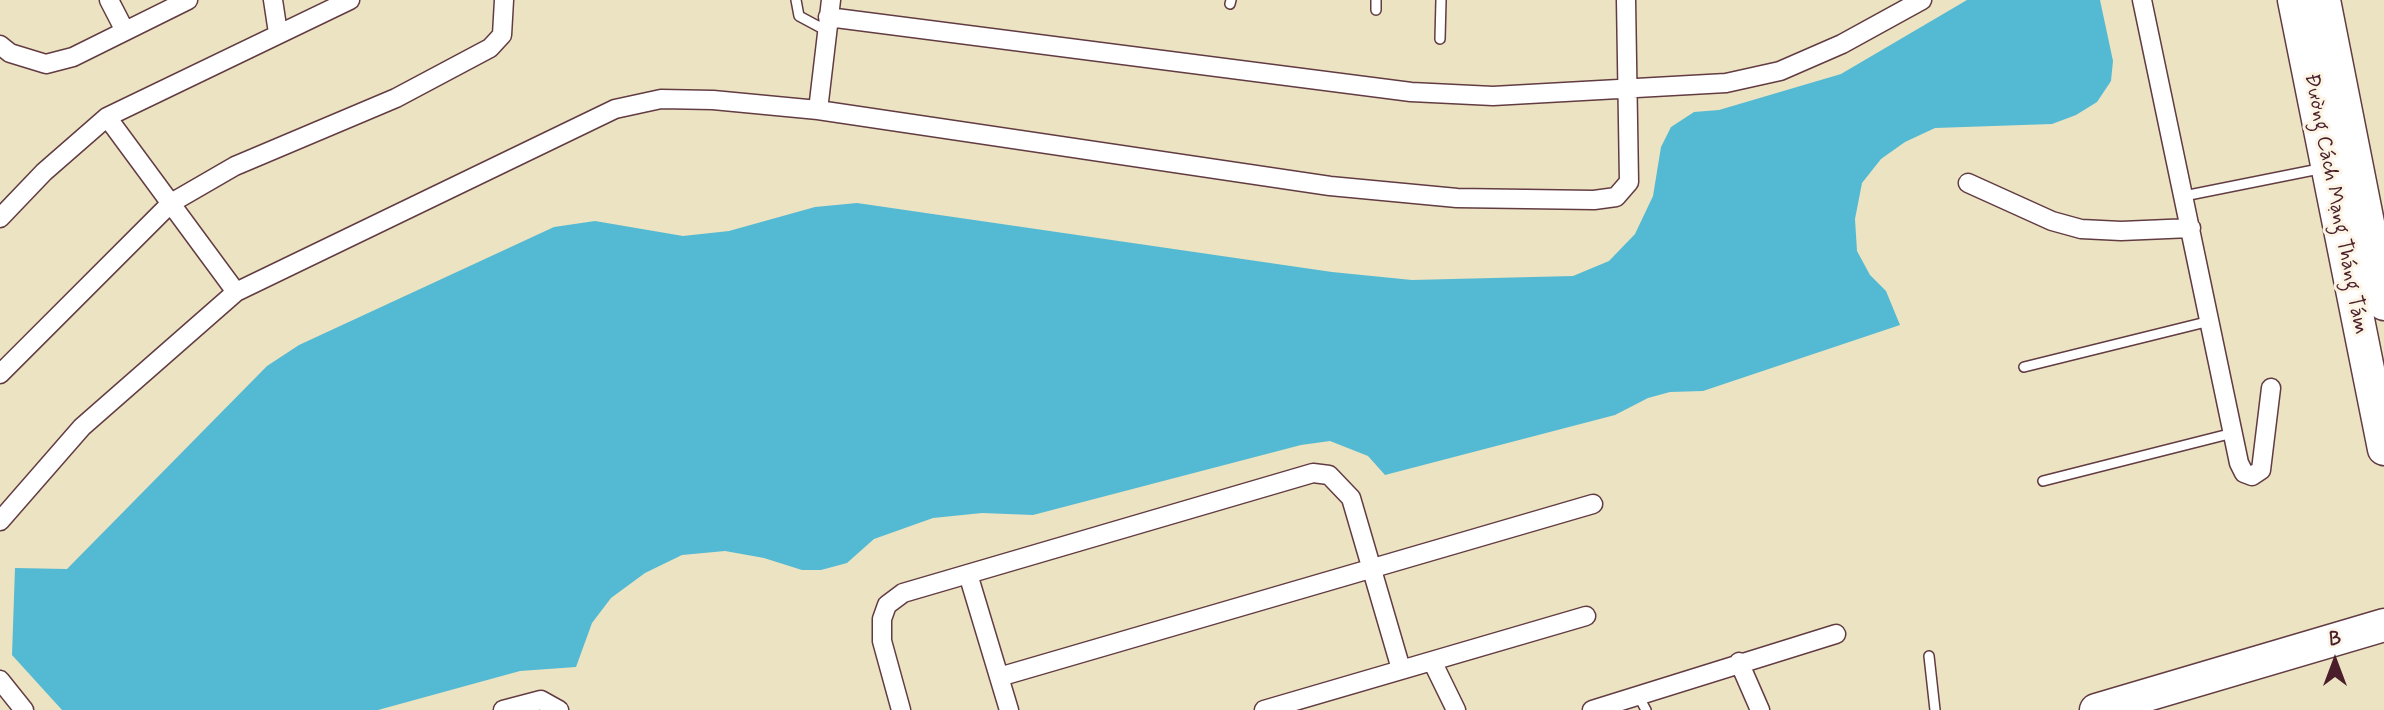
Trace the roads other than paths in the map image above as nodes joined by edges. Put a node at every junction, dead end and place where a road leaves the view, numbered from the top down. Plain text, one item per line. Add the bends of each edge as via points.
1 (109, 0) edge
2 (188, 0) edge
3 (273, 0) edge
4 (350, 0) edge
5 (504, 0) edge
6 (796, 0) edge
7 (1441, 0) edge
8 (1626, 0) edge
9 (1922, 0) edge
10 (2142, 0) edge
11 (2294, 0) edge
12 (2324, 0) edge
13 (829, 16) edge
14 (125, 31) junction
15 (278, 33) junction
16 (1440, 39) dead end
17 (0, 45) edge
18 (1629, 90) junction
19 (818, 110) junction
20 (107, 117) junction
21 (2343, 164) junction
22 (1968, 183) dead end
23 (2185, 196) junction
24 (171, 204) junction
25 (0, 218) edge
26 (2191, 228) junction
27 (236, 292) junction
28 (2384, 304) edge
29 (2210, 321) junction
30 (2024, 368) dead end
31 (0, 374) edge
32 (2271, 388) dead end
33 (2233, 433) junction
34 (2384, 449) edge
35 (2043, 481) dead end
36 (1594, 504) dead end
37 (0, 521) edge
38 (1373, 568) junction
39 (968, 574) junction
40 (1586, 616) dead end
41 (2384, 625) edge
42 (1836, 634) dead end
43 (1930, 656) dead end
44 (1432, 661) junction
45 (1739, 662) junction
46 (1401, 669) junction
47 (999, 677) junction
48 (0, 680) edge
49 (1642, 702) edge
50 (2106, 709) edge
51 (24, 710) edge
52 (503, 710) edge
53 (559, 710) edge
54 (901, 710) edge
55 (1009, 710) edge
56 (1264, 710) edge
57 (1456, 710) edge
58 (1592, 710) edge
59 (1760, 710) edge
60 (1935, 710) edge

1 - 14 street
2 - 14 street
3 - 15 street
4 - 15 street
5 - 24 street via 502,35 490,48 396,98 236,166
6 - 13 lane via 799,16
7 - 16 lane
8 - 18 street
9 - 18 street via 1842,44 1780,71 1726,83
10 - 23 street
11 - 21 highway, Đường Cách Mạng Tháng Tám
12 - 21 highway, Đường Cách Mạng Tháng Tám
13 - 18 street via 1411,92 1493,96
13 - 19 street
14 - 17 street via 73,57 46,64 10,53
15 - 20 street
18 - 19 street via 1629,182 1616,197 1594,200 1457,198 1330,186
19 - 27 street via 661,99 615,110
20 - 24 street
20 - 25 street
21 - 23 lane
21 - 28 highway, Đường Cách Mạng Tháng Tám
21 - 34 highway, Đường Cách Mạng Tháng Tám
22 - 26 street via 2052,221 2081,229
23 - 26 street
24 - 27 street
24 - 31 street
26 - 29 street
27 - 37 street via 82,427
29 - 30 lane
29 - 33 street
32 - 33 street via 2261,470 2252,476 2244,473 2239,463
33 - 35 lane
36 - 38 street
38 - 39 street via 1351,498 1329,475 1313,473
38 - 46 street
38 - 47 street
39 - 47 street
39 - 54 street via 903,593 887,605 882,641
40 - 44 street
41 - 50 highway
42 - 45 street
43 - 60 lane
44 - 46 street
44 - 57 street
45 - 49 street
45 - 59 street
46 - 56 street
47 - 55 street
48 - 51 street
49 - 58 street
52 - 53 street via 541,700

